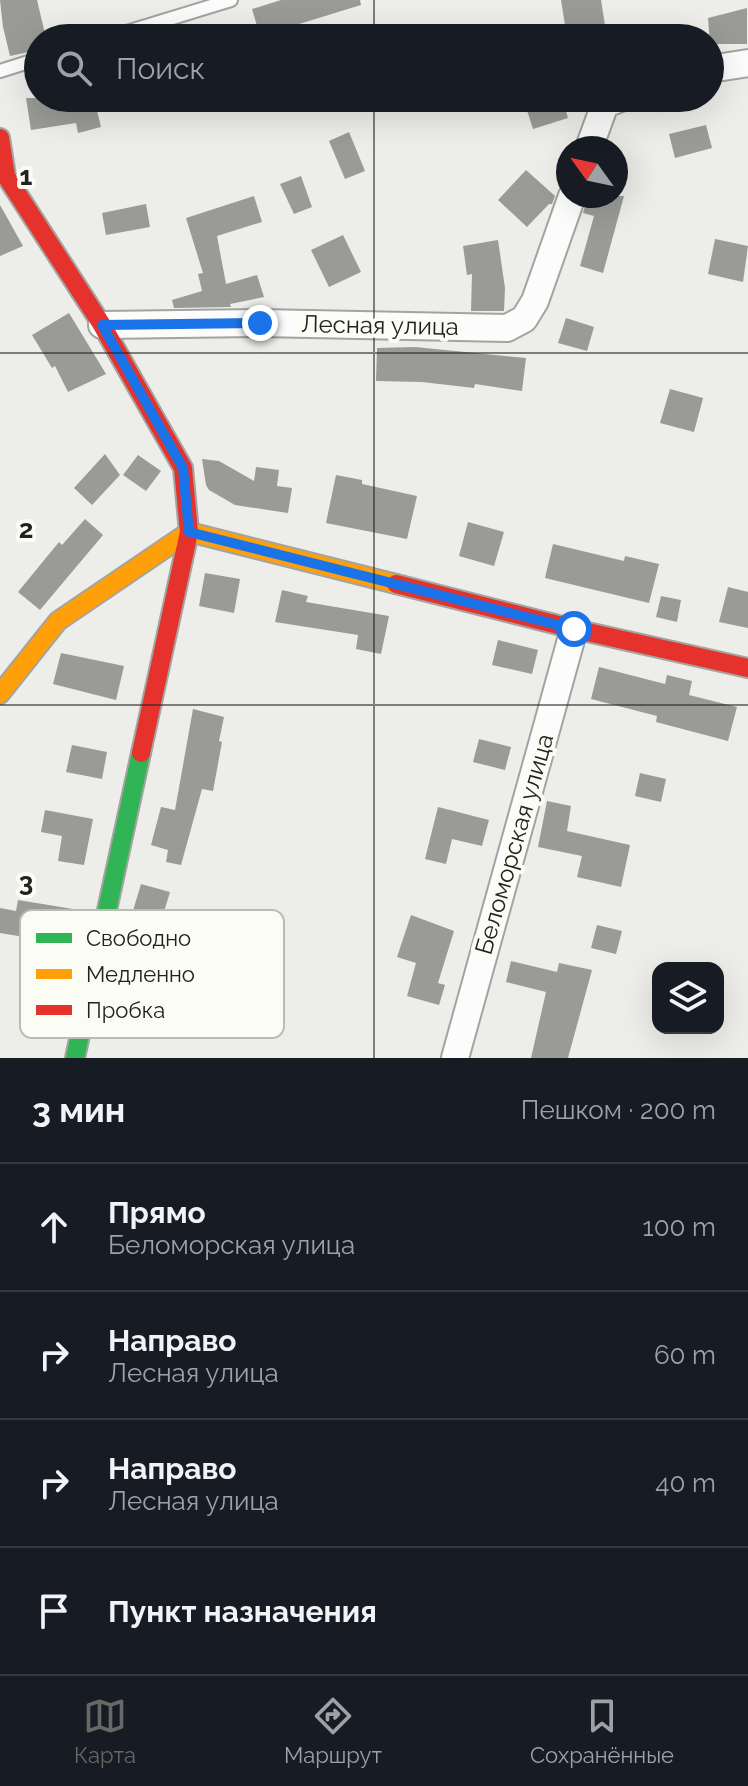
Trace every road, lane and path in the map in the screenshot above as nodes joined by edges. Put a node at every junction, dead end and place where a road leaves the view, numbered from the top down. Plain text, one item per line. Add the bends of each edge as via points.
1 (231, 0) edge
2 (153, 24) edge
3 (24, 63) edge
4 (748, 63) edge
5 (724, 67) edge
6 (0, 71) edge
7 (602, 112) edge
8 (593, 136) edge
9 (0, 138) edge
10 (3, 177) edge
11 (568, 208) edge
12 (102, 325) junction
13 (189, 532) junction
14 (574, 629) junction
15 (748, 668) edge
16 (0, 694) edge
17 (107, 910) edge
18 (79, 1038) edge
19 (75, 1058) edge
20 (455, 1058) edge

1 - 2 lane
3 - 6 lane
4 - 5 street
7 - 8 street
9 - 10 street
10 - 12 street
11 - 12 street, Лесная улица via 535,301 524,319 507,328
12 - 13 street via 183,468
13 - 14 street
13 - 16 street via 58,621
13 - 17 street
14 - 15 street
14 - 20 street, Беломорская улица
18 - 19 street

